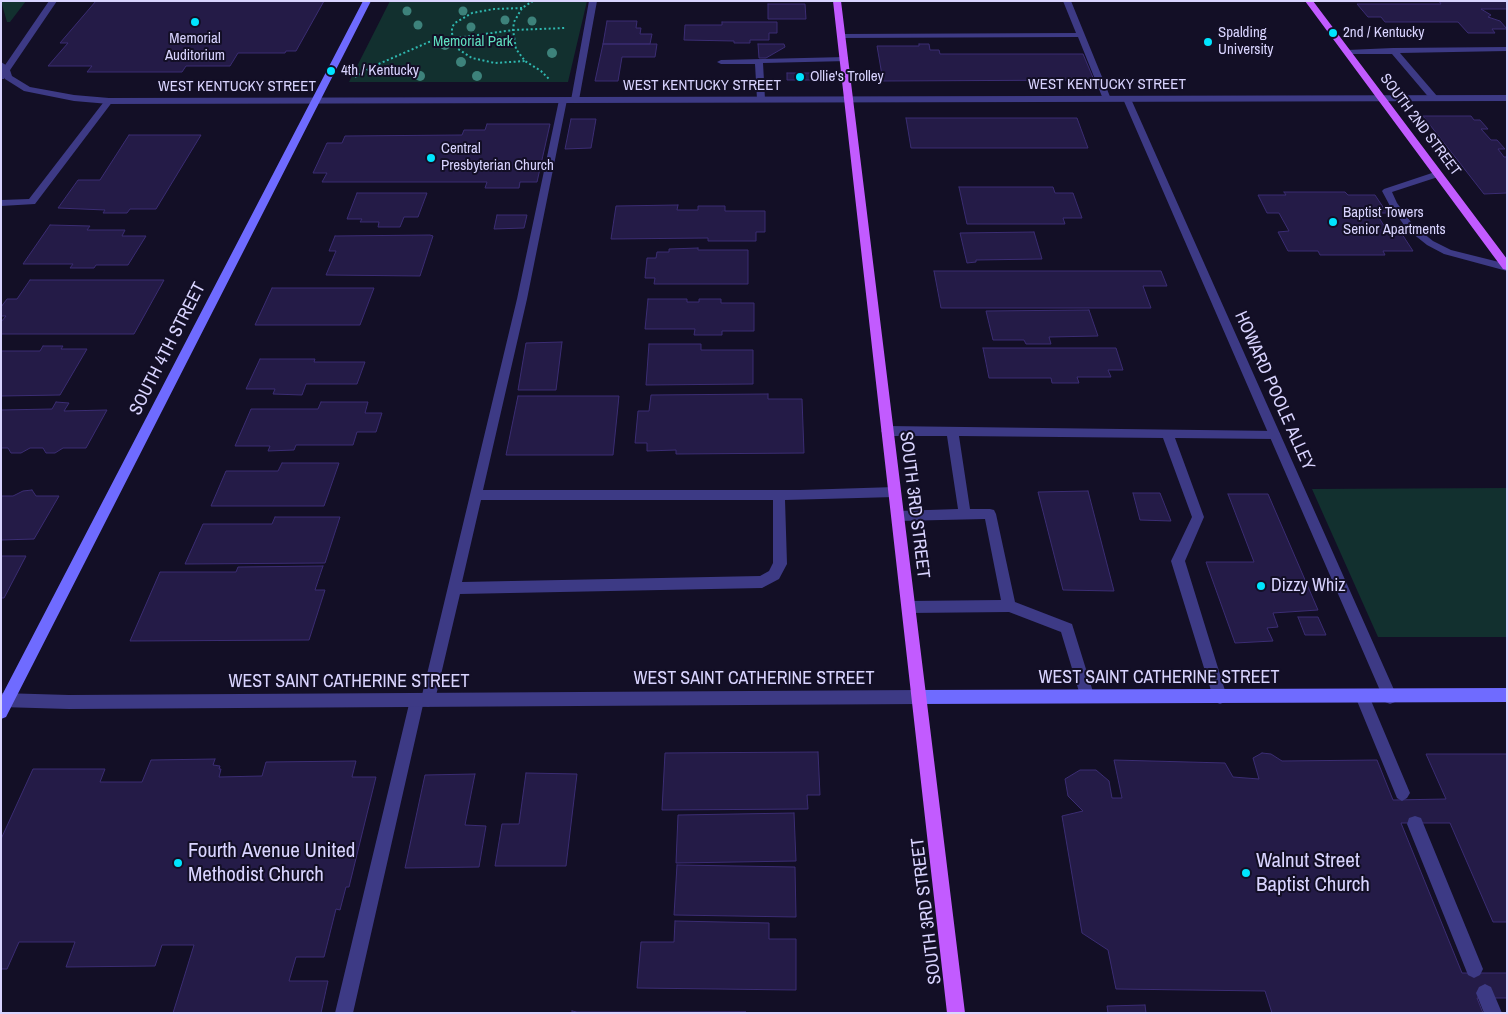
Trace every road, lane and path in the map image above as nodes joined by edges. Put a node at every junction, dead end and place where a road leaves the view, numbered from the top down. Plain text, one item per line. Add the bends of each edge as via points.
1 (53, 1) edge
2 (367, 1) edge
3 (532, 1) edge
4 (593, 1) edge
5 (837, 1) edge
6 (1067, 1) edge
7 (1309, 1) edge
8 (522, 8) junction
9 (568, 27) dead end
10 (513, 30) junction
11 (1081, 35) junction
12 (842, 36) junction
13 (453, 38) junction
14 (1507, 49) edge
15 (1393, 50) junction
16 (1347, 52) junction
17 (845, 59) junction
18 (525, 61) junction
19 (759, 61) junction
20 (721, 62) dead end
21 (3, 70) edge
22 (352, 80) dead end
23 (551, 84) dead end
24 (1107, 98) junction
25 (1434, 98) junction
26 (1507, 98) edge
27 (850, 99) junction
28 (1127, 99) junction
29 (1382, 99) junction
30 (316, 100) junction
31 (563, 100) junction
32 (575, 100) junction
33 (761, 100) junction
34 (109, 101) junction
35 (1438, 174) junction
36 (1, 203) edge
37 (1507, 268) edge
38 (887, 431) junction
39 (952, 431) junction
40 (1167, 433) junction
41 (1274, 434) junction
42 (895, 492) junction
43 (476, 495) junction
44 (779, 495) junction
45 (965, 514) junction
46 (898, 516) junction
47 (454, 588) junction
48 (1009, 606) junction
49 (909, 607) junction
50 (1087, 695) junction
51 (1507, 695) edge
52 (1362, 696) junction
53 (920, 697) junction
54 (1220, 697) junction
55 (1390, 697) junction
56 (422, 700) junction
57 (3, 704) edge
58 (1402, 793) dead end
59 (1415, 824) dead end
60 (1474, 969) dead end
61 (1485, 993) dead end
62 (344, 1013) edge
63 (956, 1013) edge
64 (1493, 1013) edge

1 - 21 street
2 - 30 main road, SOUTH 4TH STREET
3 - 8 path
4 - 32 street
5 - 12 main road, SOUTH 3RD STREET
6 - 11 street
7 - 16 main road, SOUTH 2ND STREET
8 - 10 path via 516,16
8 - 13 path via 494,9 468,15 452,27
9 - 10 path via 561,30
10 - 13 path
10 - 18 path via 516,49
11 - 12 street
11 - 24 street
12 - 17 main road, SOUTH 3RD STREET
13 - 18 path via 458,49 472,58 495,63
13 - 22 path via 428,42 374,66
14 - 15 street
15 - 16 street
15 - 25 street
16 - 29 main road, SOUTH 2ND STREET
17 - 19 street
17 - 27 main road, SOUTH 3RD STREET
18 - 23 path via 541,70
19 - 20 street
19 - 33 street
21 - 34 street, WEST KENTUCKY STREET via 27,89
24 - 27 street, WEST KENTUCKY STREET
24 - 28 street, WEST KENTUCKY STREET
25 - 26 street, WEST KENTUCKY STREET
25 - 29 street, WEST KENTUCKY STREET
27 - 33 street, WEST KENTUCKY STREET
27 - 38 main road, SOUTH 3RD STREET
28 - 29 street, WEST KENTUCKY STREET
28 - 41 street, HOWARD POOLE ALLEY
29 - 35 main road, SOUTH 2ND STREET
30 - 31 street, WEST KENTUCKY STREET
30 - 34 street, WEST KENTUCKY STREET
30 - 57 main road, SOUTH 4TH STREET
31 - 32 street, WEST KENTUCKY STREET
31 - 43 street via 522,298
32 - 33 street, WEST KENTUCKY STREET
34 - 36 street via 32,202
35 - 37 main road, SOUTH 2ND STREET
35 - 37 street via 1387,191 1393,204 1410,227 1430,243 1448,252
38 - 39 street
38 - 42 main road, SOUTH 3RD STREET
39 - 40 street
39 - 45 street
40 - 41 street
40 - 54 street via 1198,517 1178,561
41 - 55 street, HOWARD POOLE ALLEY
42 - 44 street
42 - 46 main road, SOUTH 3RD STREET
43 - 44 street
43 - 47 street
44 - 47 street via 780,564 774,575 762,582
45 - 46 street
45 - 48 street via 990,514
46 - 49 main road, SOUTH 3RD STREET
47 - 56 street
48 - 49 street
48 - 50 street via 1066,628
49 - 53 main road, SOUTH 3RD STREET
50 - 53 main road, WEST SAINT CATHERINE STREET
50 - 54 main road, WEST SAINT CATHERINE STREET
51 - 55 main road, WEST SAINT CATHERINE STREET
52 - 54 main road, WEST SAINT CATHERINE STREET
52 - 55 main road, WEST SAINT CATHERINE STREET
52 - 58 street
53 - 56 street, WEST SAINT CATHERINE STREET
53 - 63 main road, SOUTH 3RD STREET
56 - 57 street, WEST SAINT CATHERINE STREET
56 - 62 street
59 - 60 street
61 - 64 street

